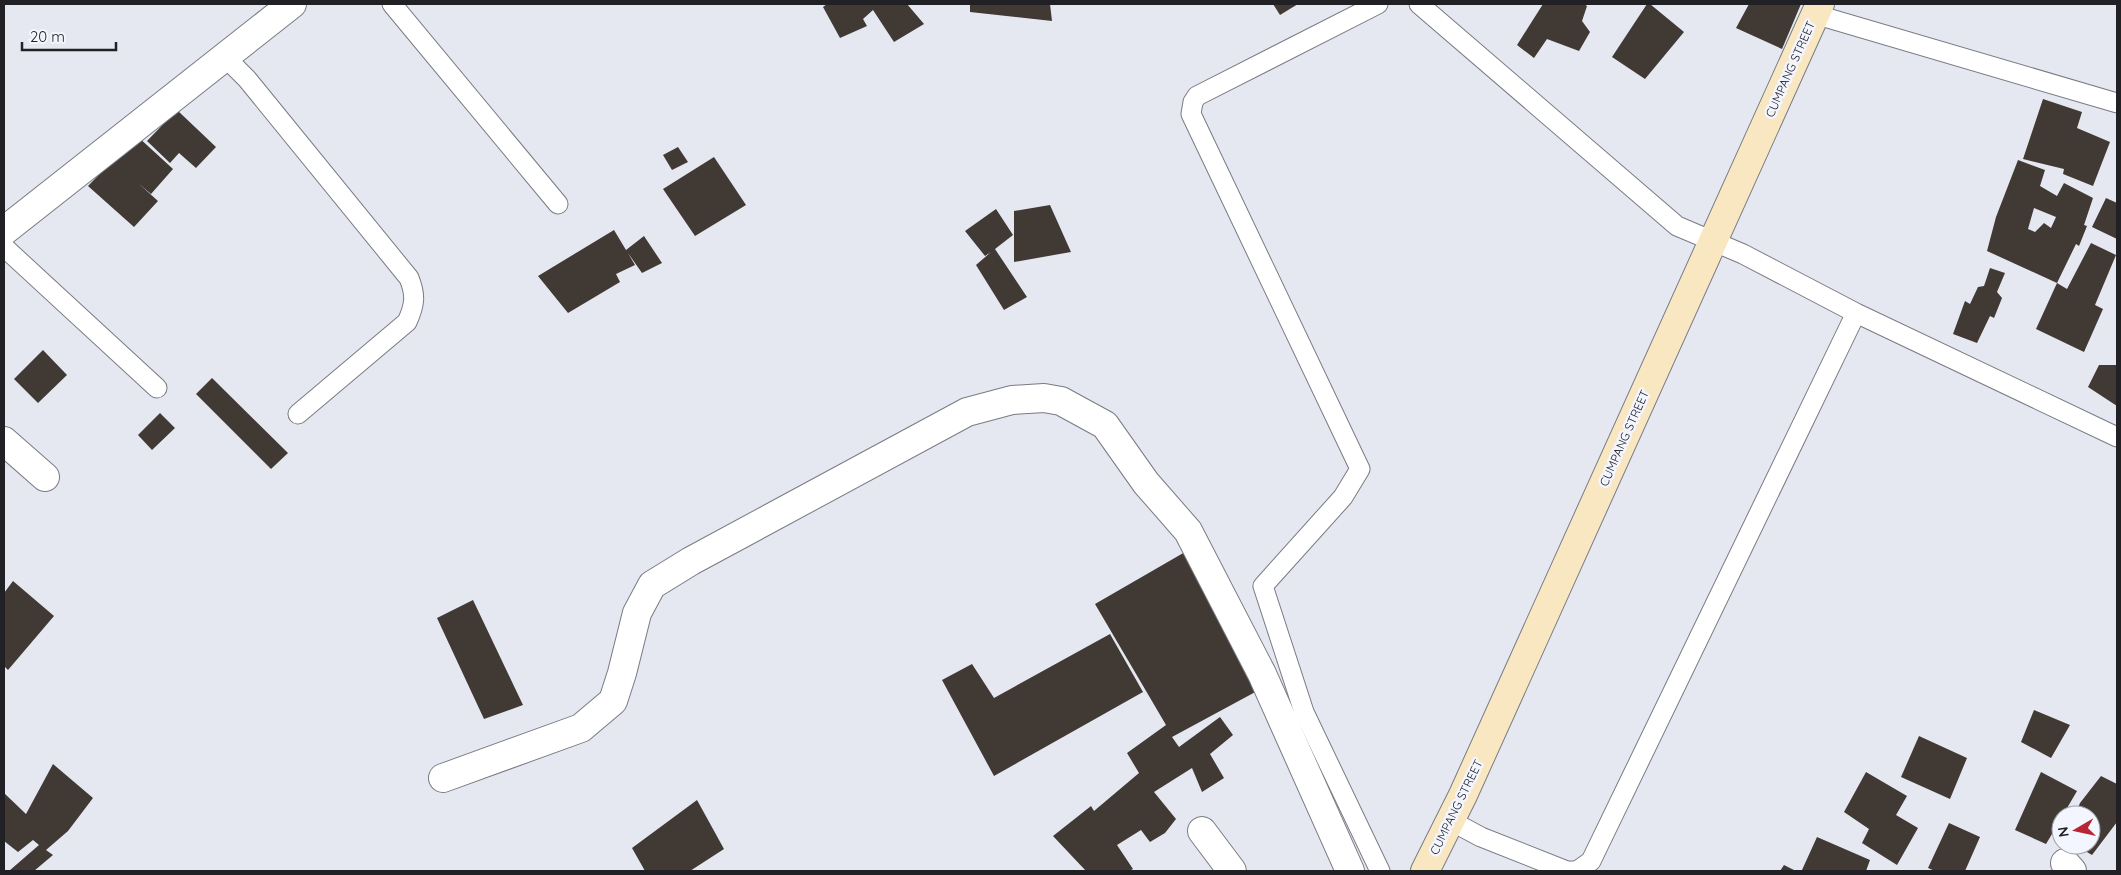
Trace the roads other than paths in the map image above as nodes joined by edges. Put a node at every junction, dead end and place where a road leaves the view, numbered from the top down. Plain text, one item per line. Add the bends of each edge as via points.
1 (292, 4) edge
2 (392, 4) edge
3 (1378, 4) edge
4 (1418, 4) edge
5 (1817, 9) edge
6 (225, 57) junction
7 (2117, 103) edge
8 (558, 204) dead end
9 (4, 231) edge
10 (1712, 241) junction
11 (4, 247) edge
12 (1856, 313) junction
13 (157, 388) dead end
14 (298, 414) dead end
15 (2117, 437) edge
16 (4, 441) edge
17 (46, 477) dead end
18 (443, 778) dead end
19 (1451, 821) junction
20 (1202, 831) dead end
21 (1232, 871) edge
22 (1350, 871) edge
23 (1380, 871) edge
24 (1425, 871) edge

1 - 6 street
2 - 8 lane
3 - 23 lane via 1196,96 1191,114 1360,469 1343,497 1263,586 1304,712
4 - 10 lane via 1677,226
5 - 7 lane
5 - 10 street, CUMPANG STREET
6 - 9 street
6 - 14 lane via 247,79 409,278 415,293 407,322
10 - 12 lane
10 - 19 street, CUMPANG STREET
11 - 13 lane
12 - 15 lane
12 - 19 lane via 1591,860 1577,871 1567,871 1480,837
16 - 17 street
18 - 22 street via 581,728 613,701 637,613 652,585 967,412 1012,400 1044,398 1061,401 1105,425 1146,484 1188,531 1262,674
19 - 24 street, CUMPANG STREET
20 - 21 street

